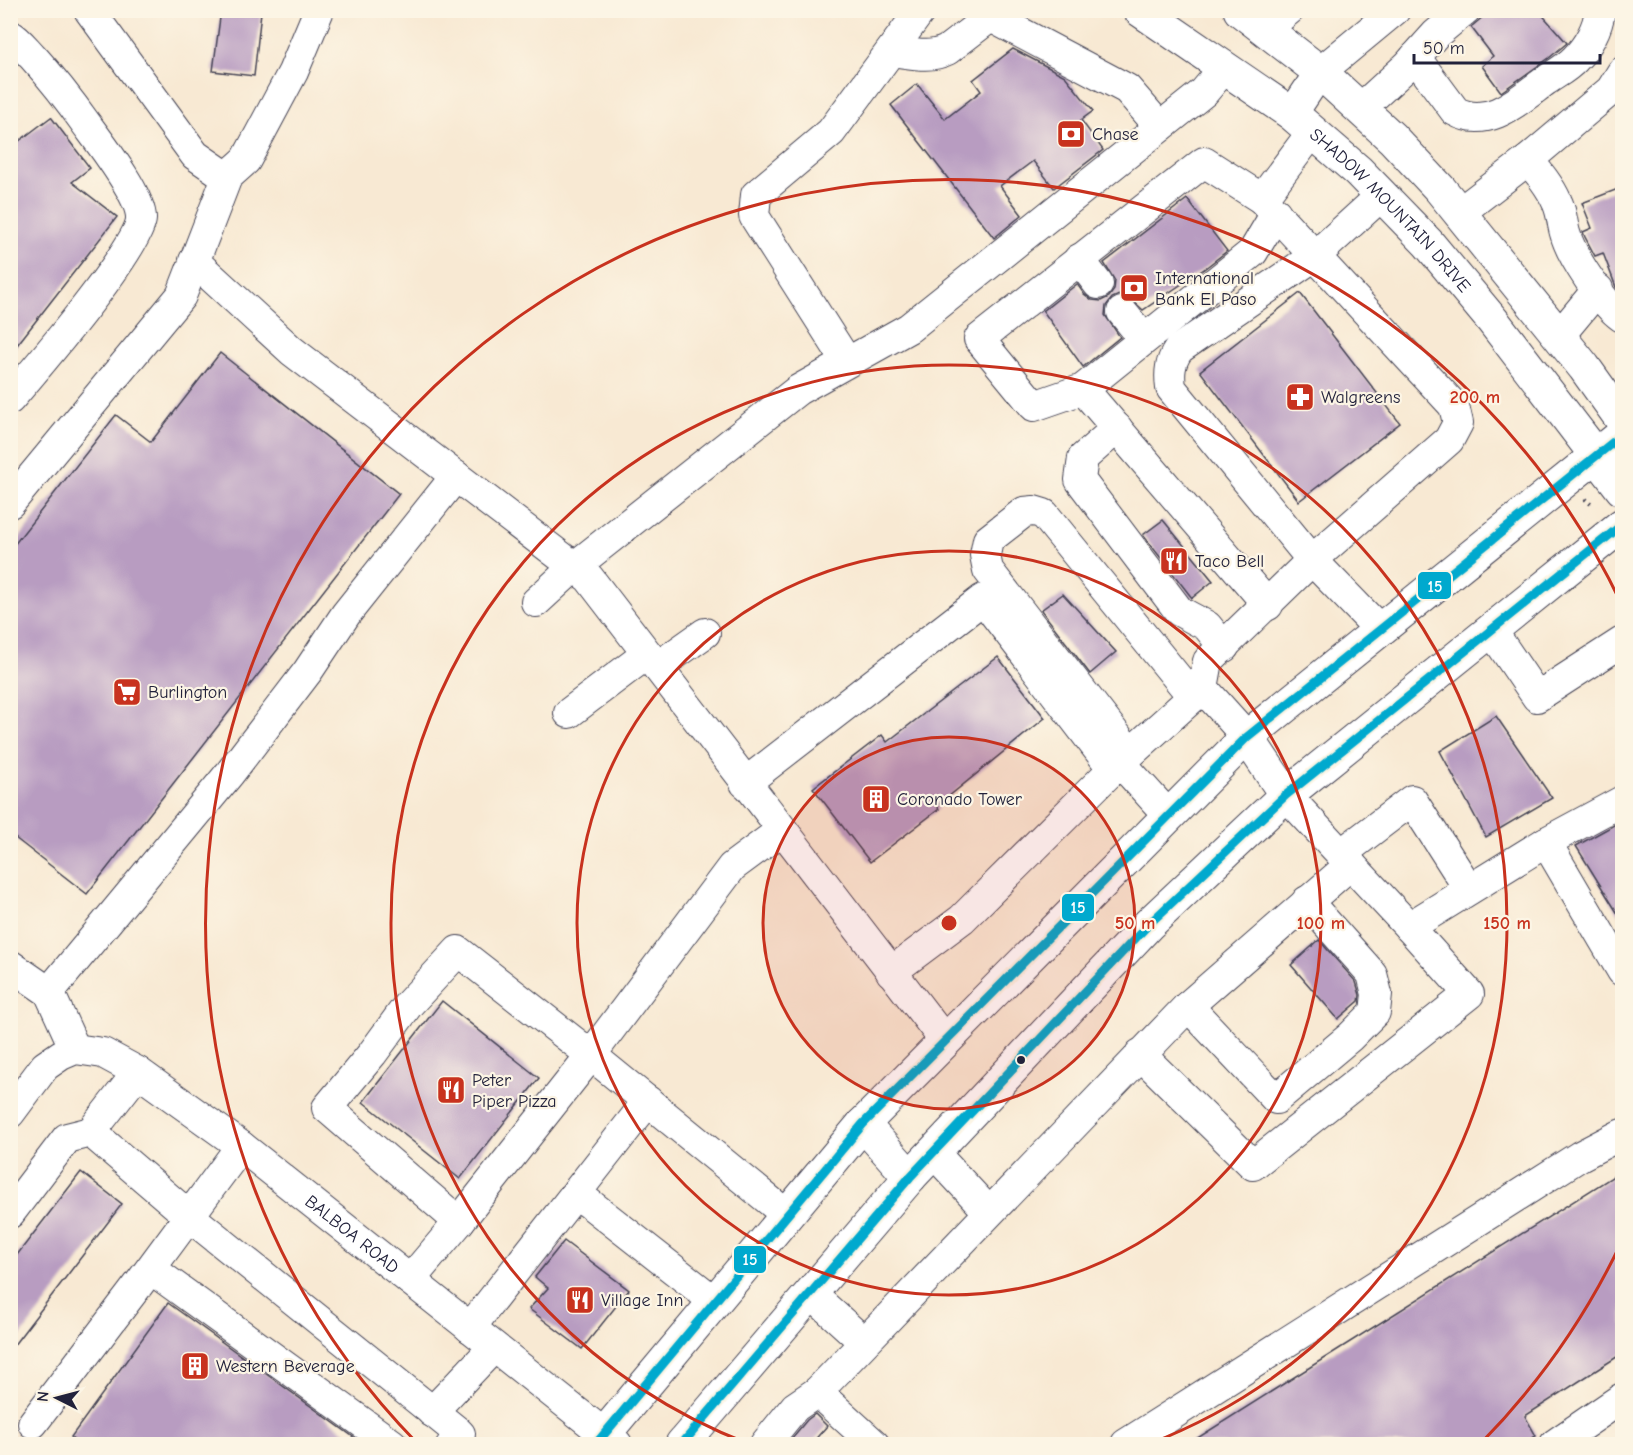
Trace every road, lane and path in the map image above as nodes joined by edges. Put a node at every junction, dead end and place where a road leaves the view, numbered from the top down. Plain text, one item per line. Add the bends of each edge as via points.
1 (88, 10) edge
2 (319, 10) edge
3 (921, 10) edge
4 (1140, 10) edge
5 (1240, 10) edge
6 (1395, 10) edge
7 (1465, 10) edge
8 (1600, 10) edge
9 (984, 14) edge
10 (1278, 20) edge
11 (10, 35) edge
12 (891, 51) junction
13 (1415, 57) junction
14 (1225, 67) junction
15 (1320, 72) junction
16 (1621, 80) edge
17 (1360, 109) junction
18 (1302, 122) junction
19 (1160, 127) junction
20 (1528, 160) junction
21 (227, 177) junction
22 (1382, 195) junction
23 (1269, 206) junction
24 (1459, 213) junction
25 (1316, 255) junction
26 (1079, 259) junction
27 (194, 261) junction
28 (1098, 284) dead end
29 (1598, 289) junction
30 (1122, 312) dead end
31 (1623, 317) edge
32 (1559, 336) junction
33 (1144, 339) junction
34 (847, 362) junction
35 (1083, 389) junction
36 (10, 399) edge
37 (1623, 420) edge
38 (1117, 428) junction
39 (1623, 435) edge
40 (1596, 456) junction
41 (456, 476) junction
42 (1623, 489) edge
43 (10, 503) edge
44 (1623, 525) edge
45 (1312, 560) junction
46 (574, 567) junction
47 (536, 602) dead end
48 (1268, 605) junction
49 (1380, 630) junction
50 (1492, 631) junction
51 (705, 633) dead end
52 (1623, 642) edge
53 (1224, 647) junction
54 (652, 661) junction
55 (1198, 693) junction
56 (568, 713) dead end
57 (1247, 737) junction
58 (1121, 761) junction
59 (745, 783) junction
60 (1286, 795) junction
61 (1623, 801) edge
62 (1168, 816) junction
63 (782, 830) junction
64 (1546, 842) junction
65 (1346, 859) junction
66 (1469, 889) junction
67 (1307, 901) junction
68 (1408, 927) junction
69 (10, 965) edge
70 (1623, 971) edge
71 (891, 972) junction
72 (49, 992) junction
73 (1188, 1006) junction
74 (945, 1041) junction
75 (75, 1049) junction
76 (1140, 1054) junction
77 (591, 1055) junction
78 (138, 1072) junction
79 (648, 1101) junction
80 (10, 1113) edge
81 (863, 1124) junction
82 (91, 1132) junction
83 (1623, 1134) edge
84 (241, 1146) junction
85 (934, 1153) junction
86 (910, 1177) junction
87 (576, 1193) junction
88 (989, 1212) junction
89 (10, 1213) edge
90 (787, 1215) junction
91 (189, 1216) junction
92 (459, 1222) junction
93 (150, 1269) junction
94 (410, 1280) junction
95 (810, 1293) junction
96 (714, 1301) junction
97 (470, 1328) junction
98 (864, 1342) junction
99 (494, 1347) junction
100 (817, 1392) junction
101 (1623, 1398) edge
102 (432, 1412) junction
103 (33, 1423) dead end
104 (461, 1440) edge
105 (606, 1441) edge
106 (392, 1444) edge
107 (682, 1444) edge
108 (765, 1444) edge
109 (874, 1444) edge
110 (1126, 1444) edge
111 (1556, 1444) edge

1 - 21 street via 195,155
2 - 21 street via 293,72 246,160
3 - 12 street
4 - 14 main road, SHADOW MOUNTAIN DRIVE
5 - 10 main road
6 - 15 street
7 - 13 street
8 - 13 street via 1598,24 1575,59 1507,110 1489,116 1464,117 1455,111
9 - 12 street via 940,54
9 - 19 street via 1127,89
10 - 15 main road
11 - 36 street via 58,84 110,156 137,201 141,220 128,250
12 - 34 street via 831,132 756,195 754,216
13 - 17 street
14 - 18 main road, SHADOW MOUNTAIN DRIVE
14 - 19 street via 1204,92
15 - 17 main road
15 - 18 street
16 - 20 street
17 - 24 main road via 1392,138
18 - 22 main road, SHADOW MOUNTAIN DRIVE
18 - 23 street
19 - 34 street via 909,328
20 - 24 street
20 - 29 street via 1550,188 1575,257
21 - 27 street
22 - 25 street
22 - 40 main road, SHADOW MOUNTAIN DRIVE via 1493,321
23 - 25 street
23 - 26 street via 1204,162
23 - 33 street via 1253,252
24 - 32 main road
25 - 45 street via 1454,406 1458,423 1449,440
25 - 45 street via 1179,348 1169,373 1171,388
26 - 28 street
26 - 35 street via 979,339 1034,405
27 - 41 street via 292,351
27 - 43 street via 181,296
29 - 31 street
29 - 32 street
30 - 33 street
32 - 37 main road
33 - 35 street
34 - 46 street via 798,390
35 - 38 street
38 - 48 street
38 - 53 street via 1083,458 1080,480 1179,610 1207,626
39 - 40 main road
40 - 42 main road, SHADOW MOUNTAIN DRIVE
40 - 49 main road
41 - 46 street
41 - 72 street via 346,614 230,773
44 - 50 main road
45 - 48 street
45 - 49 street
46 - 47 street
46 - 54 street via 589,578
48 - 53 street
49 - 57 main road
50 - 52 street via 1537,697
50 - 60 main road
51 - 54 street
53 - 55 street via 1208,661
54 - 56 street
54 - 59 street
55 - 57 street
55 - 58 street
55 - 58 street via 1044,514 1024,512 988,540 988,570
57 - 60 main road
57 - 62 main road
58 - 59 street via 983,599
58 - 62 street
58 - 71 street via 962,919
59 - 63 street
60 - 65 street
60 - 85 main road via 1149,924
61 - 64 street
62 - 74 main road
63 - 71 street
63 - 77 street via 732,867
64 - 66 street
64 - 70 street
65 - 66 street via 1412,800
65 - 67 street
65 - 68 street
66 - 68 street
67 - 73 street
67 - 73 street via 1372,974 1377,994 1375,1012 1350,1037 1276,1099
68 - 76 street via 1469,994 1252,1165
69 - 72 street
71 - 74 street
72 - 75 street
73 - 76 street
74 - 81 main road
75 - 78 street, BALBOA ROAD via 103,1053
75 - 80 street via 45,1066
76 - 88 street
77 - 79 street
77 - 92 street
77 - 92 street via 458,951 408,1005 327,1108
78 - 82 street
78 - 84 street, BALBOA ROAD
79 - 87 street
79 - 90 street
81 - 86 main road
81 - 90 main road
82 - 89 street via 67,1138
82 - 91 street
83 - 110 street via 1580,1156
84 - 91 street
84 - 94 street, BALBOA ROAD
85 - 86 main road
85 - 88 street
86 - 95 main road
87 - 96 street
87 - 97 street
88 - 98 street
90 - 96 main road
91 - 93 street
91 - 102 street
92 - 94 street
93 - 103 street
93 - 106 street
94 - 97 street, BALBOA ROAD
95 - 98 street
95 - 107 main road
96 - 105 main road
97 - 99 street, BALBOA ROAD
98 - 100 street
99 - 102 street
99 - 105 street, BALBOA ROAD
100 - 108 street via 795,1407
100 - 109 street
101 - 111 street
102 - 104 street

